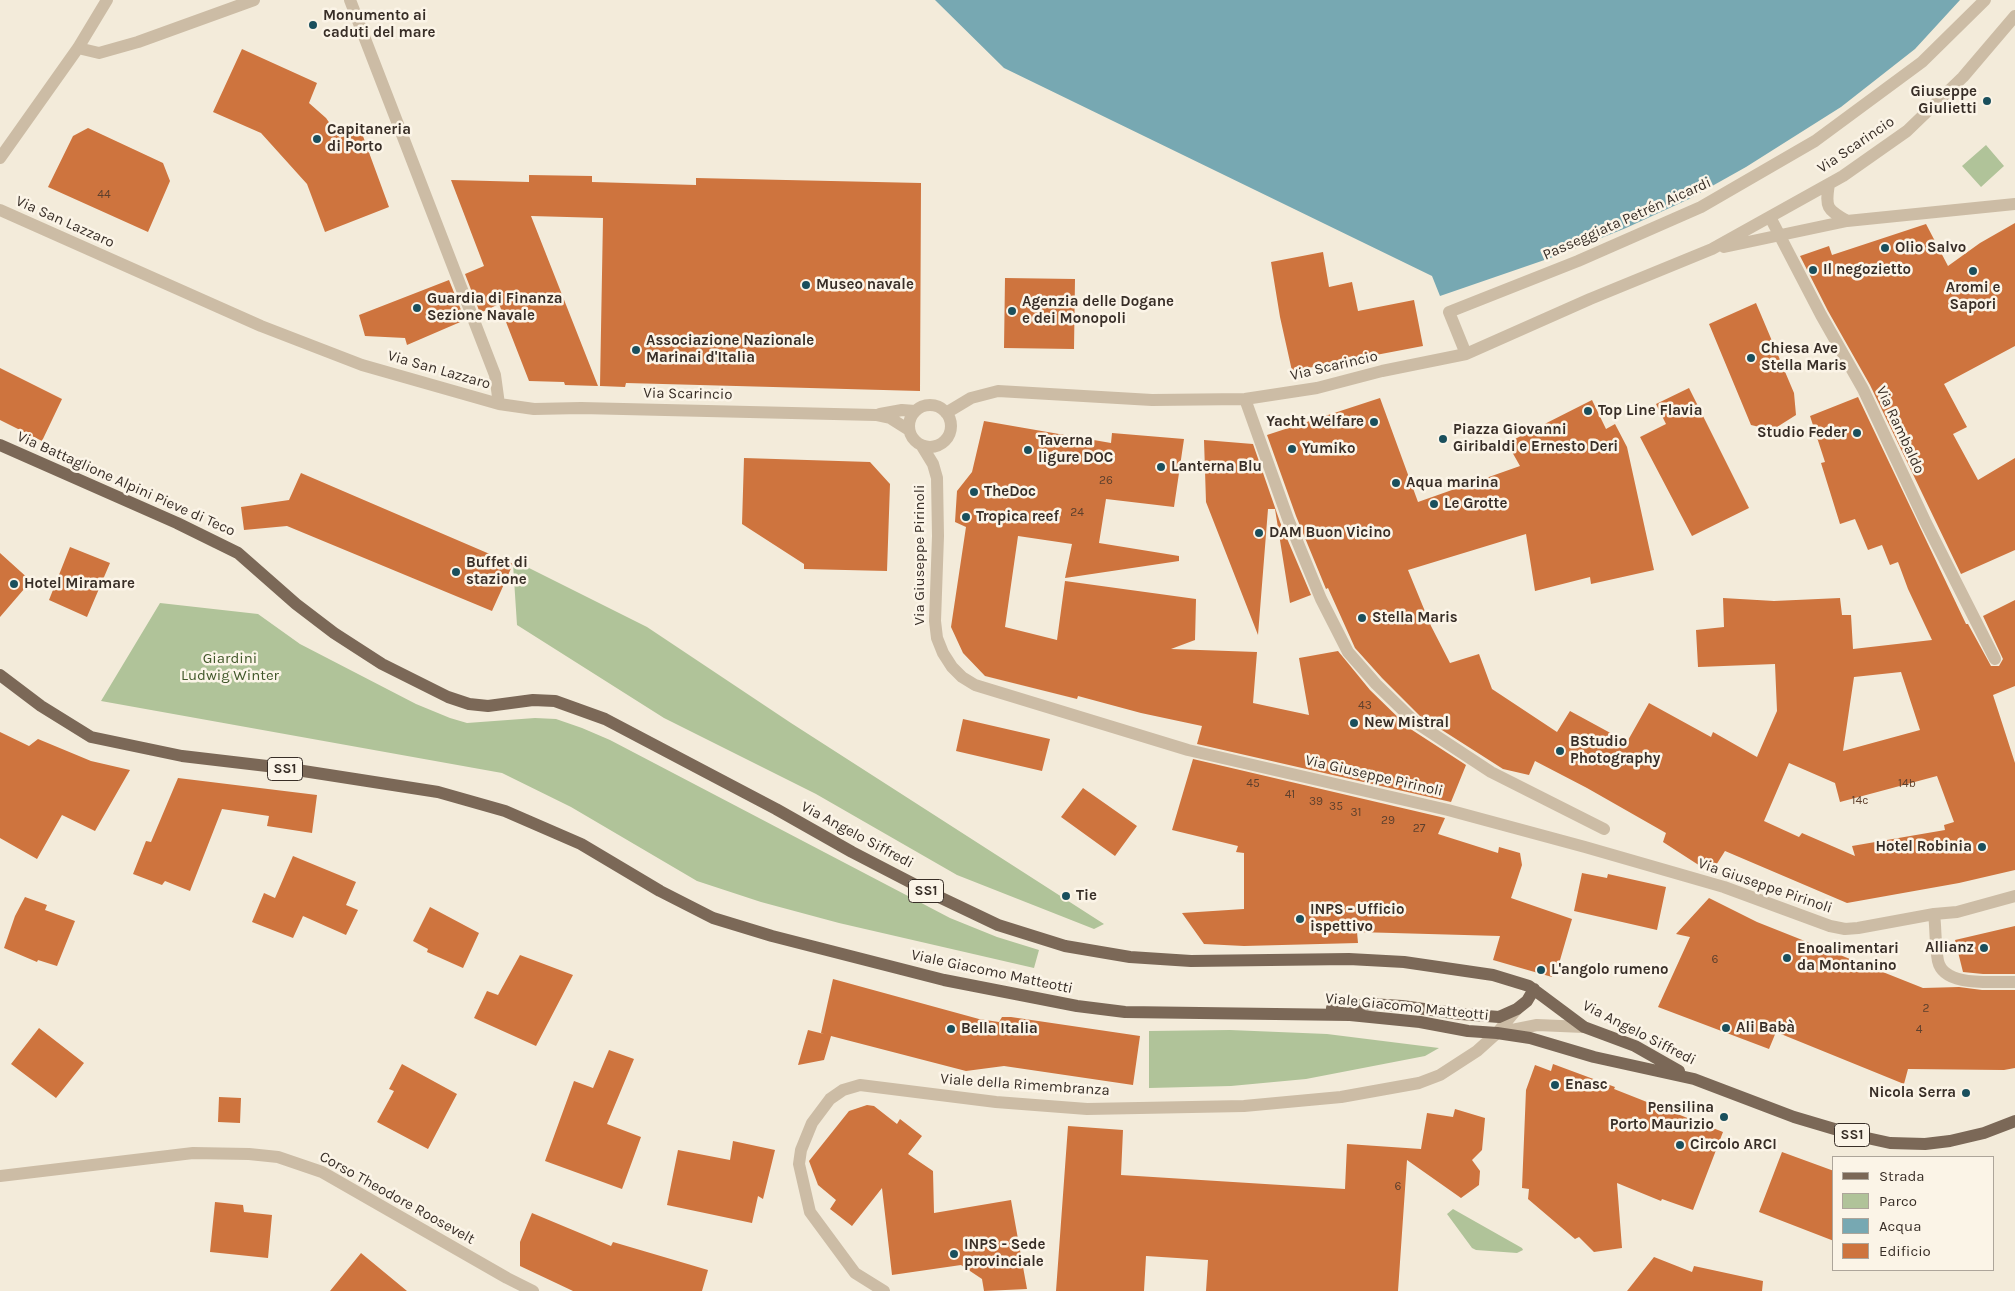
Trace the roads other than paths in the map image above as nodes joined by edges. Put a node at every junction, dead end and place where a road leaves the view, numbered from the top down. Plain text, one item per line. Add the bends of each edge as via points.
1 (107, 0) edge
2 (254, 0) edge
3 (350, 0) edge
4 (1985, 0) edge
5 (2015, 16) edge
6 (78, 48) junction
7 (0, 158) edge
8 (1829, 184) junction
9 (2015, 204) edge
10 (0, 210) edge
11 (1770, 217) junction
12 (1847, 221) junction
13 (1780, 236) junction
14 (1712, 249) junction
15 (1466, 354) junction
16 (1245, 400) junction
17 (499, 404) junction
18 (915, 411) junction
19 (946, 413) junction
20 (876, 415) junction
21 (909, 430) junction
22 (0, 445) edge
23 (922, 446) junction
24 (362, 652) joint
25 (1995, 659) dead end
26 (0, 675) edge
27 (1604, 829) dead end
28 (2015, 896) edge
29 (1934, 914) junction
30 (2015, 982) edge
31 (1534, 988) junction
32 (1517, 1009) junction
33 (1272, 1013) junction
34 (1584, 1027) junction
35 (1497, 1032) junction
36 (1694, 1079) junction
37 (2015, 1120) edge
38 (0, 1176) edge
39 (533, 1291) edge
40 (884, 1291) edge

1 - 6 street
2 - 6 street via 107,51 99,53
3 - 17 street, Via San Lazzaro via 495,375
4 - 15 street, Passeggiata Petrén Aicardi via 1922,62 1815,141 1774,165 1701,207 1578,261 1449,312
5 - 8 street, Via Scarincio via 1964,77 1907,131
6 - 7 street
8 - 11 street, Via Scarincio
8 - 12 street via 1826,201 1831,212
9 - 12 street, Via Scarincio
10 - 17 street, Via San Lazzaro via 261,326 362,365
11 - 13 street, Via Rambaldo
11 - 14 street, Via Scarincio
12 - 13 street, Via Scarincio
13 - 14 street, Via Scarincio
13 - 25 street, Via Rambaldo via 1863,389
14 - 15 street, Via Scarincio
15 - 16 street, Via Scarincio via 1317,388
16 - 19 street, Via Scarincio via 1152,400 998,391 970,398
16 - 27 street via 1288,519 1321,599 1348,652 1415,722 1492,772
17 - 20 street, Via Scarincio via 534,409
18 - 19 street via 927,405
18 - 20 street
18 - 21 street
19 - 23 street via 950,425 946,438 936,446
20 - 21 street via 890,418
21 - 23 street
22 - 24 main road, Via Battaglione Alpini Pieve di Teco / SS1 via 177,522 238,554 296,604
23 - 29 street, Via Giuseppe Pirinoli via 937,478 937,638 952,667 974,685 1188,750 1448,810 1585,847 1724,887 1830,926 1858,928
24 - 31 main road, Via Angelo Siffredi / SS1 via 434,690 469,704 488,706 533,700 555,701 605,719 934,895 998,925 1065,946 1130,957 1190,961 1349,959 1404,962 1493,975
26 - 33 main road, Viale Giacomo Matteotti / SS1 via 41,706 91,736 182,756 438,792 505,810 581,844 713,918 772,936 936,978 1077,1006 1125,1012
28 - 29 street, Via Giuseppe Pirinoli via 1957,912
29 - 30 street via 1938,962 1943,972 1963,980
31 - 32 main road via 1527,1001
31 - 34 main road, Via Angelo Siffredi / SS1
32 - 33 main road via 1499,1017 1371,1004
32 - 35 street, Viale della Rimembranza
33 - 35 main road, Viale Giacomo Matteotti / SS1 via 1350,1015
34 - 35 street via 1537,1025
34 - 36 main road, Via Angelo Siffredi / SS1 via 1635,1046
35 - 36 main road, Viale Giacomo Matteotti / SS1
35 - 40 street, Viale della Rimembranza via 1460,1063 1426,1080 1351,1096 1244,1106 1087,1109 860,1085 843,1090 830,1099 812,1123 801,1150 802,1182 810,1212 855,1273
36 - 37 main road, Viale Giacomo Matteotti / SS1 via 1794,1116 1890,1143 1950,1141 1984,1133
38 - 39 street, Corso Theodore Roosevelt via 193,1154 278,1157 322,1172

